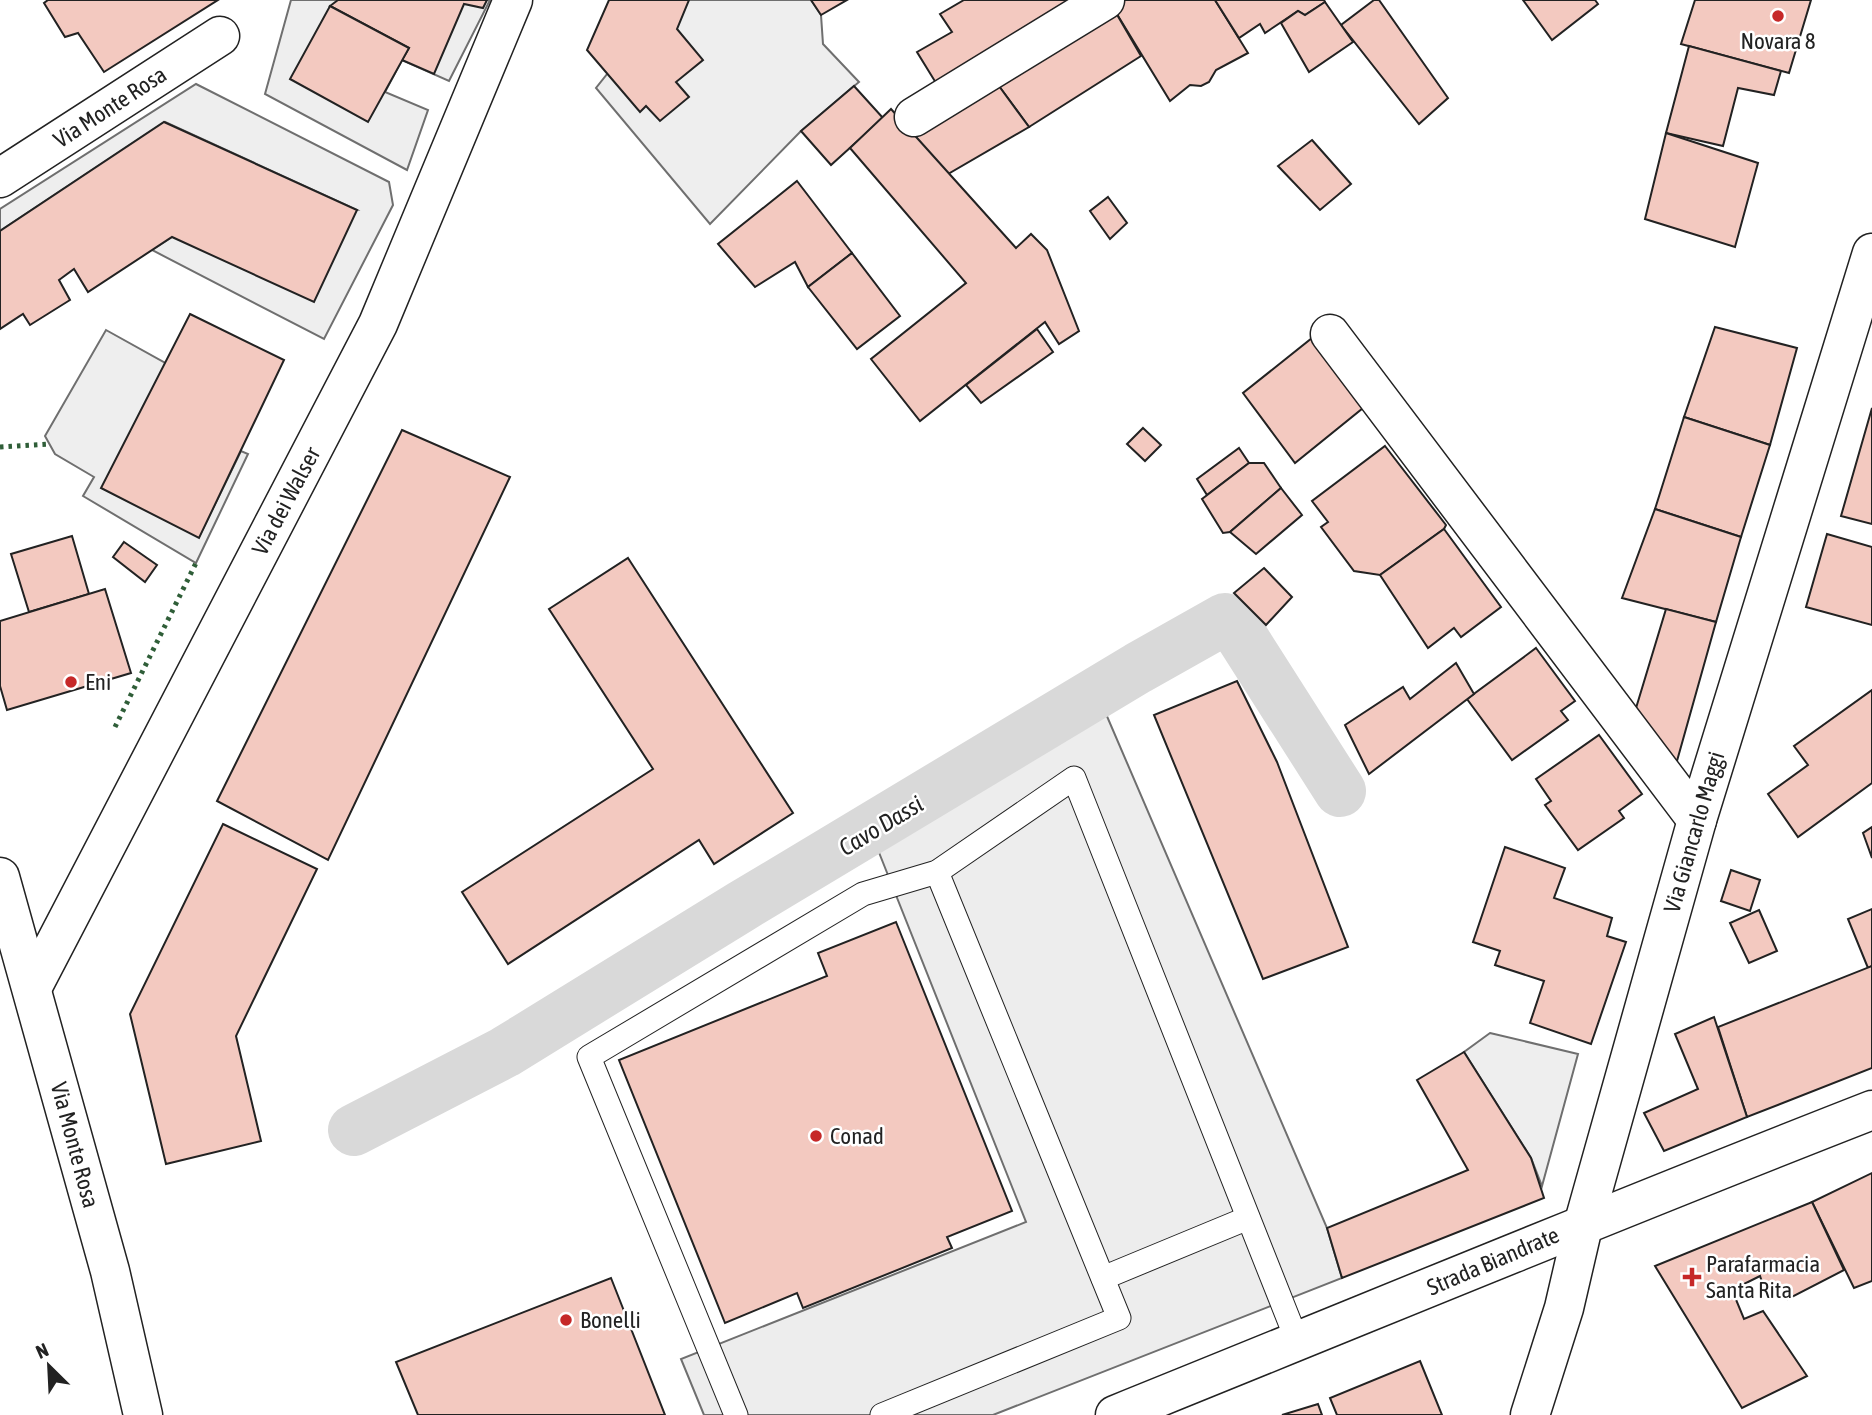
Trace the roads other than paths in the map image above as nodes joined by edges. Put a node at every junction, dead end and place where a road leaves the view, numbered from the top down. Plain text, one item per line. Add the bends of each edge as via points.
1 (513, 0) edge
2 (1105, 0) edge
3 (220, 36) dead end
4 (914, 117) dead end
5 (0, 178) edge
6 (1872, 253) edge
7 (1330, 334) dead end
8 (1697, 820) junction
9 (937, 872) junction
10 (0, 877) edge
11 (32, 988) junction
12 (1872, 1110) edge
13 (1248, 1218) junction
14 (1584, 1222) junction
15 (1103, 1278) junction
16 (1298, 1343) junction
17 (143, 1415) edge
18 (736, 1415) edge
19 (882, 1415) edge
20 (1117, 1415) edge
21 (1530, 1415) edge

1 - 11 street, Via dei Walser via 378,324
2 - 4 street
3 - 5 street, Via Monte Rosa
6 - 8 street, Via Giancarlo Maggi
7 - 8 street
8 - 14 street, Via Giancarlo Maggi
9 - 13 lane via 1074,778
9 - 15 lane
9 - 18 lane via 863,894 589,1057
10 - 11 street, Via Monte Rosa
11 - 17 street, Via Monte Rosa via 110,1271
12 - 14 street, Strada Biandrate
13 - 15 lane
13 - 16 lane
14 - 16 street, Strada Biandrate
14 - 21 street, Via Giancarlo Maggi via 1564,1308
15 - 19 lane via 1119,1318
16 - 20 street, Strada Biandrate

